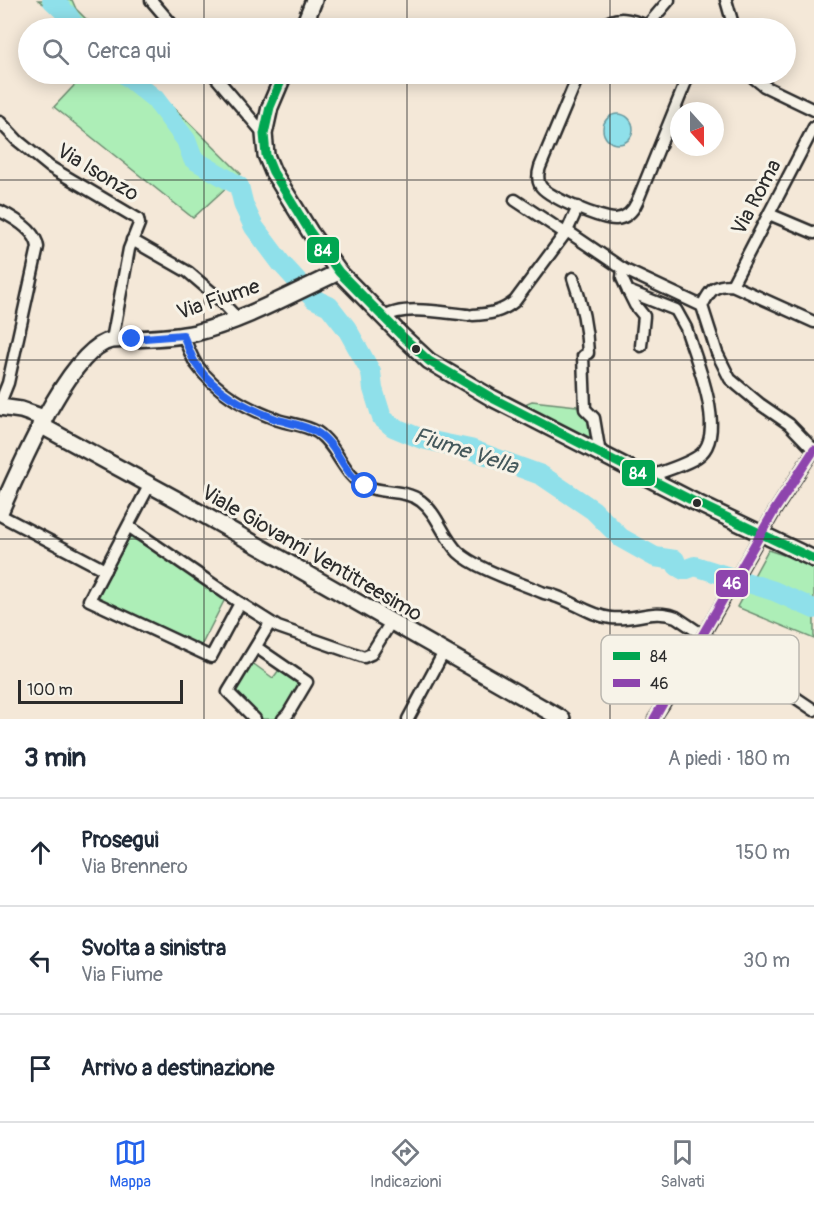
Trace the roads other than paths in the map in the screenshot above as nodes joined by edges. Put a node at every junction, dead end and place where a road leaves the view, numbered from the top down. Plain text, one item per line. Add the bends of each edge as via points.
1 (152, 0) edge
2 (314, 0) edge
3 (669, 0) edge
4 (726, 0) edge
5 (167, 18) edge
6 (307, 18) edge
7 (656, 18) edge
8 (731, 18) edge
9 (222, 84) edge
10 (280, 84) edge
11 (575, 84) edge
12 (685, 84) edge
13 (762, 84) edge
14 (814, 110) edge
15 (0, 122) edge
16 (814, 128) edge
17 (264, 134) junction
18 (515, 200) dead end
19 (578, 207) junction
20 (0, 211) edge
21 (769, 214) junction
22 (566, 232) junction
23 (814, 233) edge
24 (132, 240) junction
25 (622, 269) junction
26 (339, 272) junction
27 (573, 278) dead end
28 (732, 285) junction
29 (628, 291) junction
30 (702, 306) junction
31 (237, 318) junction
32 (383, 318) junction
33 (814, 322) edge
34 (183, 335) junction
35 (112, 340) junction
36 (641, 346) dead end
37 (0, 405) edge
38 (42, 422) junction
39 (814, 450) edge
40 (600, 454) junction
41 (645, 478) junction
42 (150, 484) junction
43 (0, 513) edge
44 (128, 526) junction
45 (814, 559) edge
46 (105, 570) junction
47 (240, 603) junction
48 (392, 622) junction
49 (270, 623) junction
50 (703, 635) edge
51 (703, 635) edge
52 (256, 647) junction
53 (444, 652) junction
54 (799, 700) edge
55 (664, 704) edge
56 (814, 710) edge
57 (255, 719) edge
58 (283, 719) edge
59 (408, 719) edge
60 (562, 719) edge
61 (654, 719) edge

1 - 5 street
2 - 6 street
3 - 7 street
4 - 8 street
9 - 17 street
10 - 17 street
11 - 19 street via 538,174 545,192
12 - 19 street via 634,208 614,219
13 - 14 street
15 - 24 street, Via Isonzo via 50,167 138,219 140,224
16 - 21 street, Via Roma
17 - 26 street via 266,155 281,188
18 - 22 street
19 - 22 street
20 - 37 street via 32,234 38,247
21 - 23 street
21 - 28 street, Via Roma
22 - 25 street
22 - 32 street via 507,308 470,315 406,310
24 - 31 street via 188,272
24 - 35 street, Via Isonzo
25 - 29 street
25 - 30 street
26 - 31 street, Via Fiume
26 - 32 street
27 - 40 street via 587,335 588,353 583,356 585,409 594,418
28 - 30 street via 720,285 709,291
28 - 33 street
29 - 36 street via 644,316
29 - 41 street via 676,310 682,319 713,427 704,452
30 - 39 street via 730,379 789,424
31 - 34 street, Via Fiume
32 - 40 street via 429,361
34 - 35 street, Via Fiume
34 - 51 street via 195,363 213,383 260,413 317,432 355,479 375,490 400,492 419,500 449,541 471,561 595,614 620,619 660,612 676,617
35 - 38 street, Via Fiume via 86,356
37 - 38 street, Viale Giovanni Ventitreesimo via 21,410
38 - 42 street, Viale Giovanni Ventitreesimo
38 - 43 street, Via Fiume
39 - 50 street, bridge
40 - 41 street
41 - 45 street
42 - 44 street
42 - 48 street, Viale Giovanni Ventitreesimo
43 - 46 street
44 - 46 street
44 - 47 street
46 - 47 street via 89,600 211,657
47 - 49 street
48 - 49 street via 365,657
48 - 53 street, Viale Giovanni Ventitreesimo
49 - 52 street
52 - 57 street via 228,692
52 - 58 street via 307,682
53 - 59 street
53 - 60 street, Viale Giovanni Ventitreesimo
54 - 56 street
55 - 61 street, bridge

